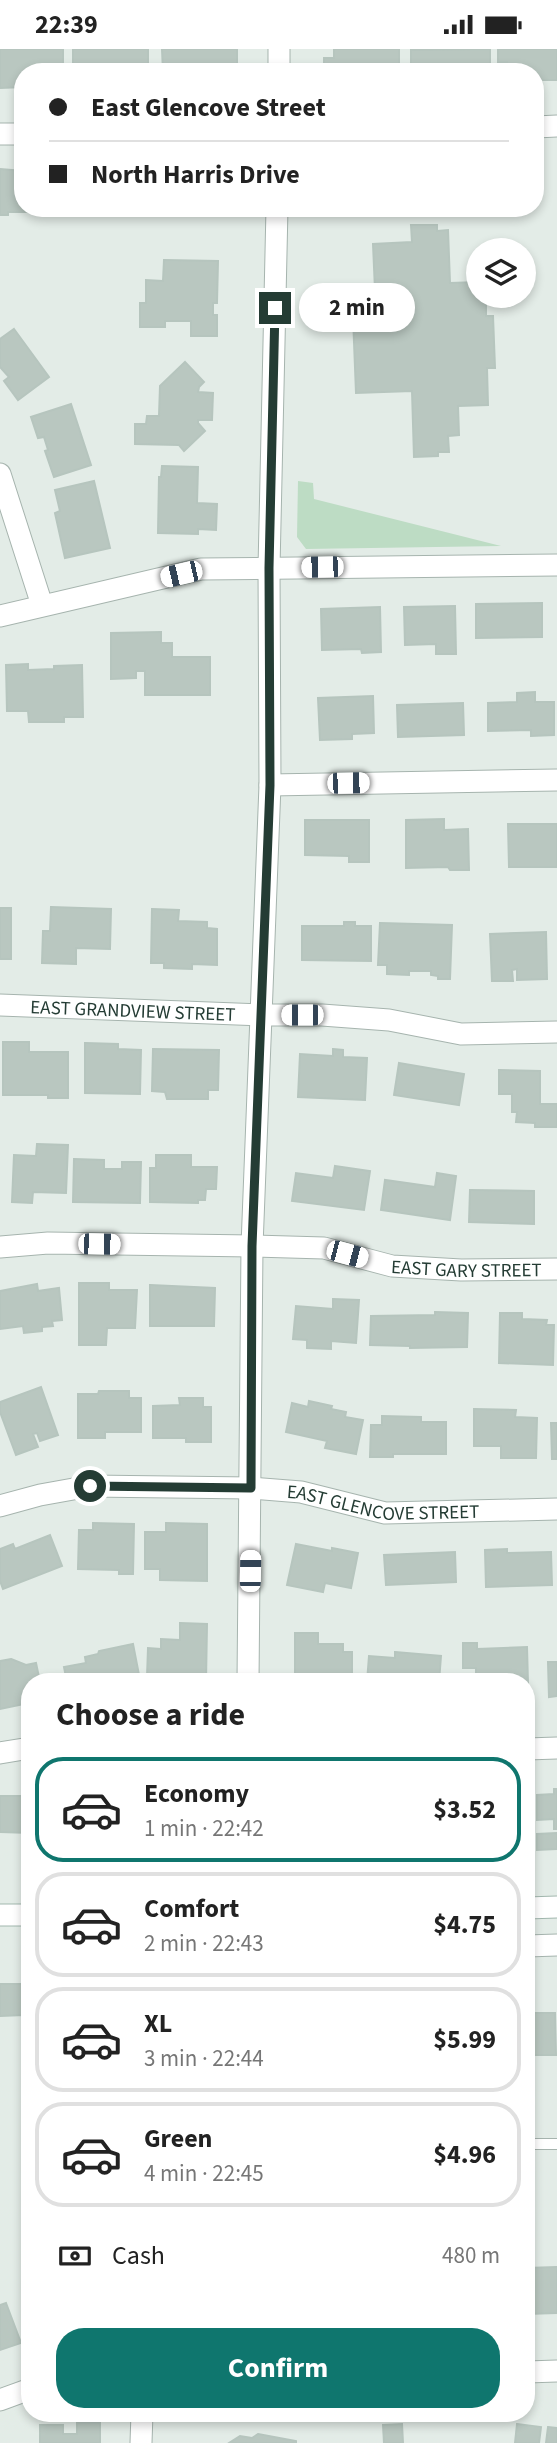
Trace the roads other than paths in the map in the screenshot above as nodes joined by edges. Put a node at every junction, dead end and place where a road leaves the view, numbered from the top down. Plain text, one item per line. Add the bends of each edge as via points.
1 (277, 217) edge
2 (0, 474) edge
3 (557, 565) edge
4 (269, 568) junction
5 (42, 605) junction
6 (0, 616) edge
7 (557, 780) edge
8 (270, 785) junction
9 (0, 1005) edge
10 (261, 1015) junction
11 (557, 1032) edge
12 (252, 1246) junction
13 (0, 1247) edge
14 (557, 1269) edge
15 (251, 1488) junction
16 (0, 1506) edge
17 (557, 1509) edge
18 (248, 1673) edge
19 (557, 1748) edge
20 (535, 1749) edge
21 (21, 1750) edge
22 (0, 1753) edge
23 (557, 1907) edge
24 (535, 1908) edge
25 (0, 1915) edge
26 (21, 1915) edge
27 (535, 1945) edge
28 (557, 1945) edge
29 (535, 2144) edge
30 (557, 2144) edge
31 (557, 2371) edge
32 (535, 2372) edge
33 (21, 2392) edge
34 (0, 2400) edge
35 (142, 2422) edge
36 (141, 2443) edge

1 - 4 street
2 - 5 street
3 - 4 street
4 - 5 street via 201,569
4 - 8 street
5 - 6 street
7 - 8 street
8 - 10 street
9 - 10 street, EAST GRANDVIEW STREET
10 - 11 street, EAST GRANDVIEW STREET via 389,1020 461,1034
10 - 12 street
12 - 13 street, EAST GARY STREET via 48,1243
12 - 14 street, EAST GARY STREET via 324,1248 392,1266 461,1271
12 - 15 street
15 - 16 street, EAST GLENCOVE STREET via 90,1486
15 - 17 street, EAST GLENCOVE STREET via 301,1492 385,1513
15 - 18 street
19 - 20 street
21 - 22 street
23 - 24 street
25 - 26 street
27 - 28 street
29 - 30 lane
31 - 32 street
33 - 34 street
35 - 36 street

